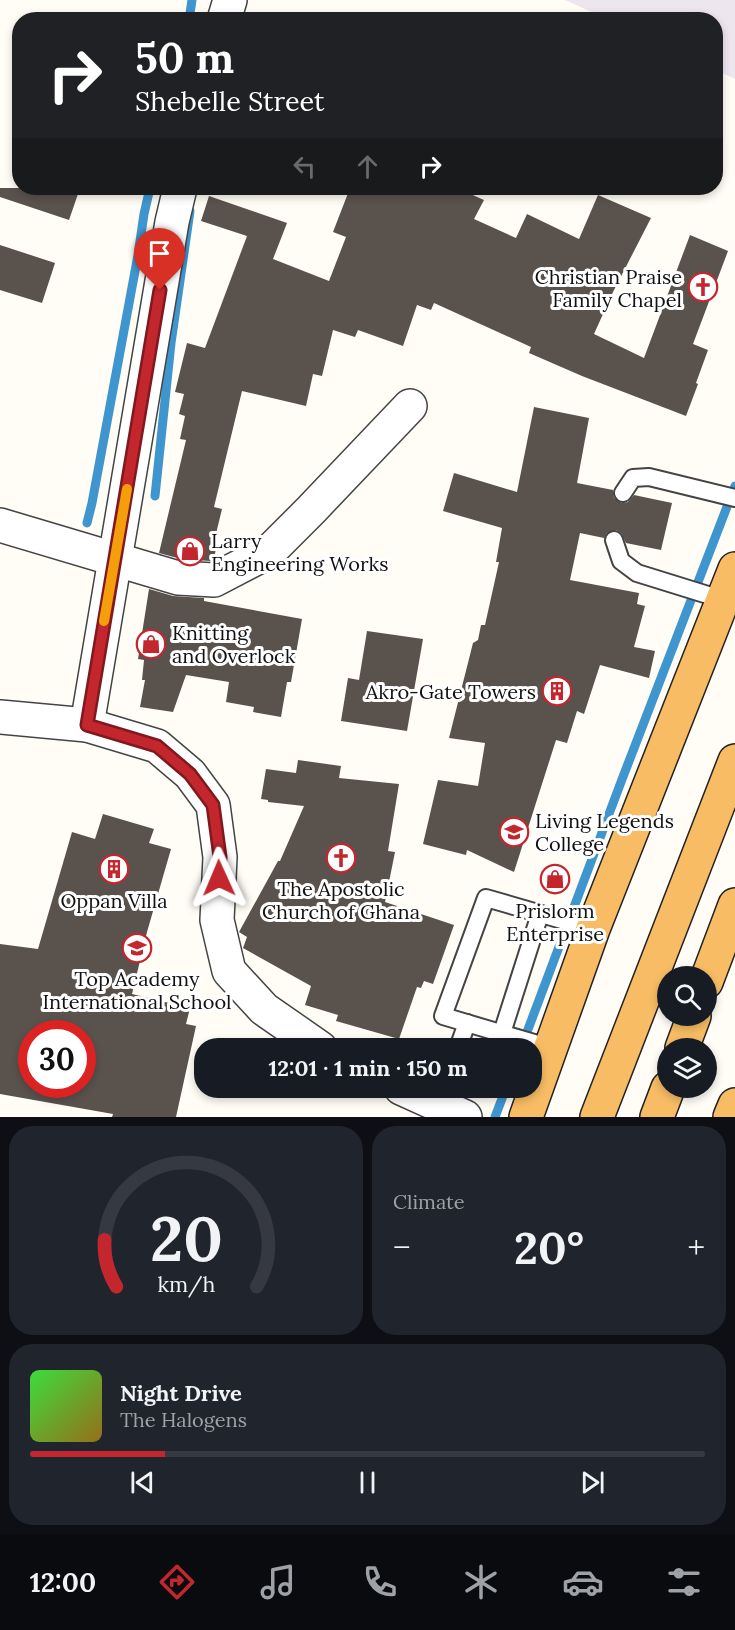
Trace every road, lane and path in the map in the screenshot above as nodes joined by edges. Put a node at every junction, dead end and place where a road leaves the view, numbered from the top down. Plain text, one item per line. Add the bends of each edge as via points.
1 (178, 195) edge
2 (410, 406) dead end
3 (623, 493) dead end
4 (735, 498) edge
5 (0, 525) edge
6 (614, 540) dead end
7 (115, 559) junction
8 (735, 569) edge
9 (724, 600) junction
10 (0, 717) edge
11 (87, 725) junction
12 (735, 761) edge
13 (735, 905) edge
14 (540, 914) junction
15 (593, 929) junction
16 (712, 966) edge
17 (467, 1023) junction
18 (502, 1033) junction
19 (306, 1038) edge
20 (462, 1038) edge
21 (551, 1048) junction
22 (433, 1098) edge
23 (664, 1098) edge
24 (449, 1103) edge
25 (735, 1105) edge
26 (526, 1117) edge
27 (597, 1117) edge
28 (657, 1117) edge
29 (730, 1117) edge

1 - 7 street
2 - 7 street via 270,551 214,580 178,578
3 - 4 lane via 633,478 650,477
5 - 7 street
6 - 9 lane via 621,561 637,573
7 - 11 street
8 - 9 highway
9 - 15 highway
10 - 11 street
11 - 19 street via 157,746 190,774 213,805 220,857 217,920 229,970 264,1009
12 - 27 highway
13 - 16 highway
14 - 15 lane
14 - 17 lane via 486,898 443,1016
14 - 18 lane
15 - 21 highway
17 - 18 lane
17 - 20 lane
18 - 21 lane
21 - 26 highway
22 - 24 street
23 - 28 highway
25 - 29 highway

